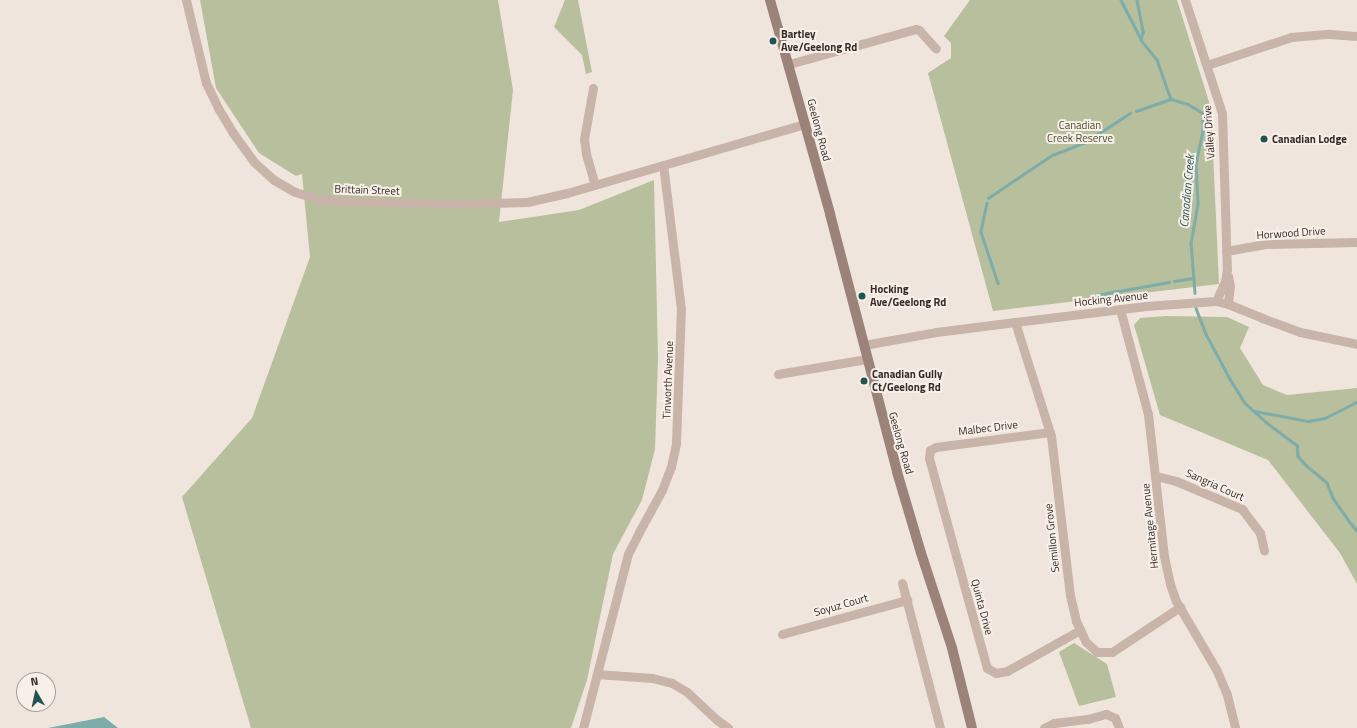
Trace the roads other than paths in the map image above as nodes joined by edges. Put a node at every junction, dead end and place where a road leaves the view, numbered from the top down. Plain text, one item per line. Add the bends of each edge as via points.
1 (186, 0) edge
2 (770, 0) edge
3 (1184, 0) edge
4 (1357, 36) edge
5 (936, 49) dead end
6 (788, 64) junction
7 (1207, 65) junction
8 (593, 88) dead end
9 (805, 124) junction
10 (663, 166) junction
11 (595, 185) junction
12 (1357, 242) edge
13 (1226, 251) junction
14 (1227, 269) junction
15 (1216, 301) junction
16 (1228, 304) junction
17 (1120, 309) junction
18 (1015, 322) junction
19 (1357, 344) edge
20 (864, 345) junction
21 (867, 360) junction
22 (778, 374) dead end
23 (1050, 432) junction
24 (930, 451) joint
25 (1156, 476) junction
26 (1264, 551) dead end
27 (902, 583) dead end
28 (907, 600) junction
29 (1180, 607) junction
30 (1080, 630) junction
31 (782, 634) dead end
32 (597, 674) junction
33 (717, 720) junction
34 (584, 728) edge
35 (710, 728) edge
36 (728, 728) edge
37 (940, 728) edge
38 (972, 728) edge
39 (1044, 728) edge
40 (1119, 728) edge
41 (1235, 728) edge

1 - 11 street, Brittain Street via 202,68 218,108 254,162 288,189 312,198 337,201 496,204 540,200
2 - 6 main road, Geelong Road
3 - 7 street, Valley Drive
4 - 7 street via 1330,34 1291,37
5 - 6 street via 916,29
6 - 9 main road, Geelong Road
7 - 13 street, Valley Drive via 1222,113
8 - 11 street via 584,145
9 - 10 street
9 - 20 main road, Geelong Road
10 - 11 street, Brittain Street
10 - 32 street, Tinworth Avenue via 681,309 676,443 664,486 628,554
12 - 13 street, Horwood Drive via 1268,244
13 - 14 street, Valley Drive
14 - 15 street, Valley Drive via 1225,281
14 - 16 street, Valley Drive via 1230,284
15 - 16 street, Hocking Avenue
15 - 17 street, Hocking Avenue
16 - 19 street, Hocking Avenue via 1286,327
17 - 18 street, Hocking Avenue
17 - 25 street, Hermitage Avenue via 1146,403
18 - 20 street, Hocking Avenue via 936,332
18 - 23 street, Semillon Grove
20 - 21 main road, Geelong Road
21 - 22 street
21 - 38 main road, Geelong Road via 909,516 952,648
23 - 24 street, Malbec Drive via 936,447
23 - 30 street, Semillon Grove via 1070,596
24 - 30 street, Quinta Drive via 930,463 987,668 996,673 1007,671
25 - 26 street, Sangria Court via 1176,481 1242,509 1260,533
25 - 29 street, Hermitage Avenue via 1166,567 1171,588
27 - 28 street
28 - 31 street, Soyuz Court
28 - 37 street
29 - 30 street, Semillon Grove via 1109,653 1092,649
29 - 41 street, Hermitage Avenue via 1215,665
32 - 33 street via 652,678 669,682 684,690
32 - 34 street, Tinworth Avenue
33 - 35 street
33 - 36 street
39 - 40 street via 1054,723 1106,714 1115,718

